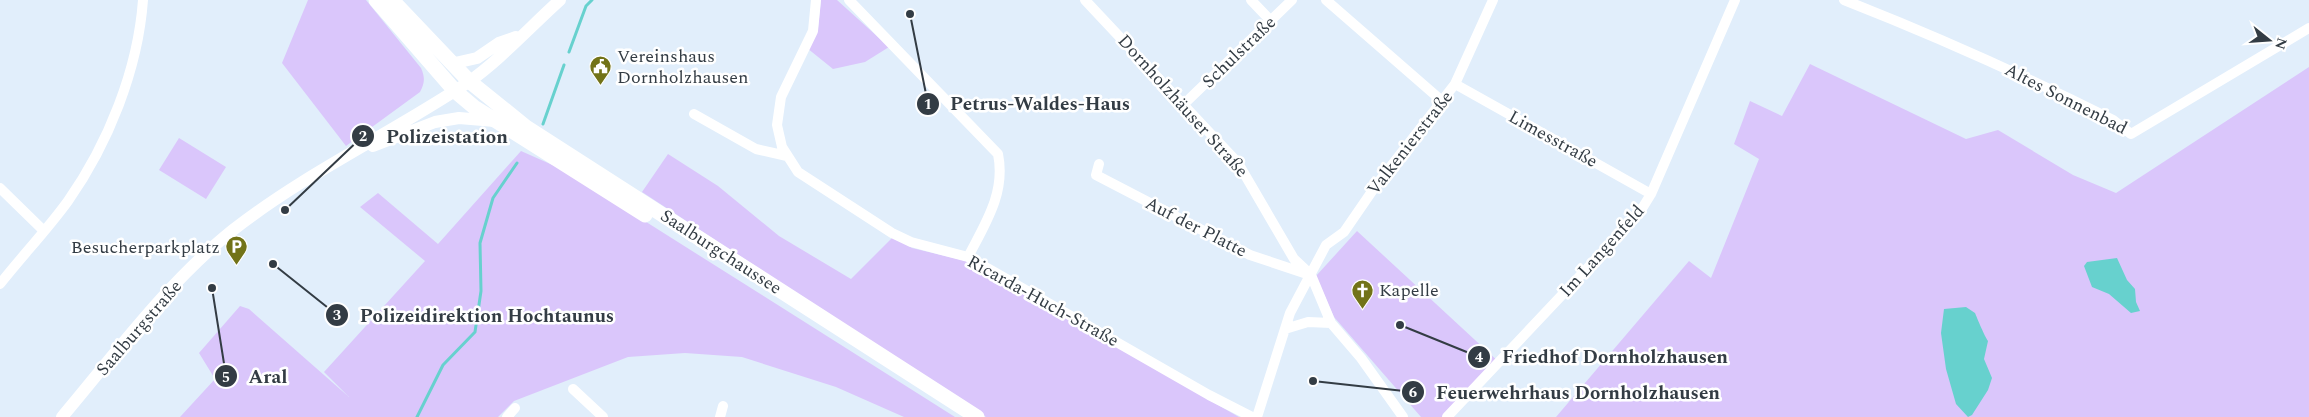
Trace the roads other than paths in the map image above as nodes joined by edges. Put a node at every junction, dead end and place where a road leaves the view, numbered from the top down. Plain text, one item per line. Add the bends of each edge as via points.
1 (143, 0) edge
2 (376, 0) edge
3 (392, 0) edge
4 (560, 0) edge
5 (816, 0) edge
6 (849, 0) edge
7 (1086, 0) edge
8 (1251, 0) edge
9 (1292, 0) edge
10 (1326, 0) edge
11 (1493, 0) edge
12 (1735, 0) edge
13 (1844, 0) edge
14 (1271, 21) junction
15 (2309, 28) edge
16 (523, 34) junction
17 (443, 55) junction
18 (469, 81) junction
19 (1455, 84) junction
20 (455, 91) junction
21 (1442, 101) junction
22 (1184, 104) junction
23 (694, 114) dead end
24 (496, 121) junction
25 (787, 156) junction
26 (332, 163) junction
27 (1099, 164) dead end
28 (0, 188) edge
29 (1651, 194) junction
30 (43, 230) junction
31 (968, 257) junction
32 (1311, 275) junction
33 (0, 284) edge
34 (803, 305) junction
35 (1331, 323) junction
36 (1285, 329) junction
37 (573, 389) dead end
38 (723, 406) dead end
39 (515, 408) dead end
40 (62, 417) edge
41 (508, 417) edge
42 (603, 417) edge
43 (720, 417) edge
44 (977, 417) edge
45 (1252, 417) edge
46 (1257, 417) edge
47 (1403, 417) edge
48 (1448, 417) edge

1 - 30 street via 129,70 107,131 68,200
2 - 20 main road
3 - 17 main road, Saalburgchaussee
4 - 16 street, Saalburgstraße
5 - 25 street, Ricarda-Huch-Straße via 813,30 781,97 777,125
6 - 31 street via 998,154 1000,180 994,207
7 - 22 street, Dornholzhäuser Straße
8 - 14 street
9 - 14 street, Schulstraße
10 - 21 street
11 - 19 street, Valkenierstraße
12 - 29 street, Im Langenfeld
13 - 15 street, Altes Sonnenbad via 1977,55 2104,116 2131,134
14 - 22 street, Schulstraße
16 - 17 street via 470,60 456,62
16 - 18 street, Saalburgstraße
17 - 18 main road, Saalburgchaussee
18 - 20 street, Saalburgstraße
18 - 34 main road, Saalburgchaussee via 526,127
19 - 21 street, Valkenierstraße
19 - 29 street, Limesstraße
20 - 24 main road
20 - 26 street, Saalburgstraße
21 - 32 street, Valkenierstraße via 1376,184 1344,232 1326,245
22 - 32 street, Dornholzhäuser Straße via 1238,163 1294,260
23 - 25 street via 756,149
24 - 26 street via 459,118 435,122
24 - 34 main road via 745,277
25 - 31 street, Ricarda-Huch-Straße via 806,178 892,233 911,242
26 - 40 street, Saalburgstraße via 252,216 201,259 162,299
27 - 32 street, Auf der Platte via 1096,175 1250,255
28 - 30 street
29 - 48 street, Im Langenfeld via 1612,242
30 - 33 street
31 - 45 street, Ricarda-Huch-Straße
32 - 35 street, Dornholzhäuser Straße
32 - 36 street, Valkenierstraße
34 - 44 main road, Saalburgchaussee
35 - 36 street via 1308,322
35 - 47 street, Dornholzhäuser Straße via 1361,358
36 - 46 street, Valkenierstraße
37 - 42 street
38 - 43 street
39 - 41 street

